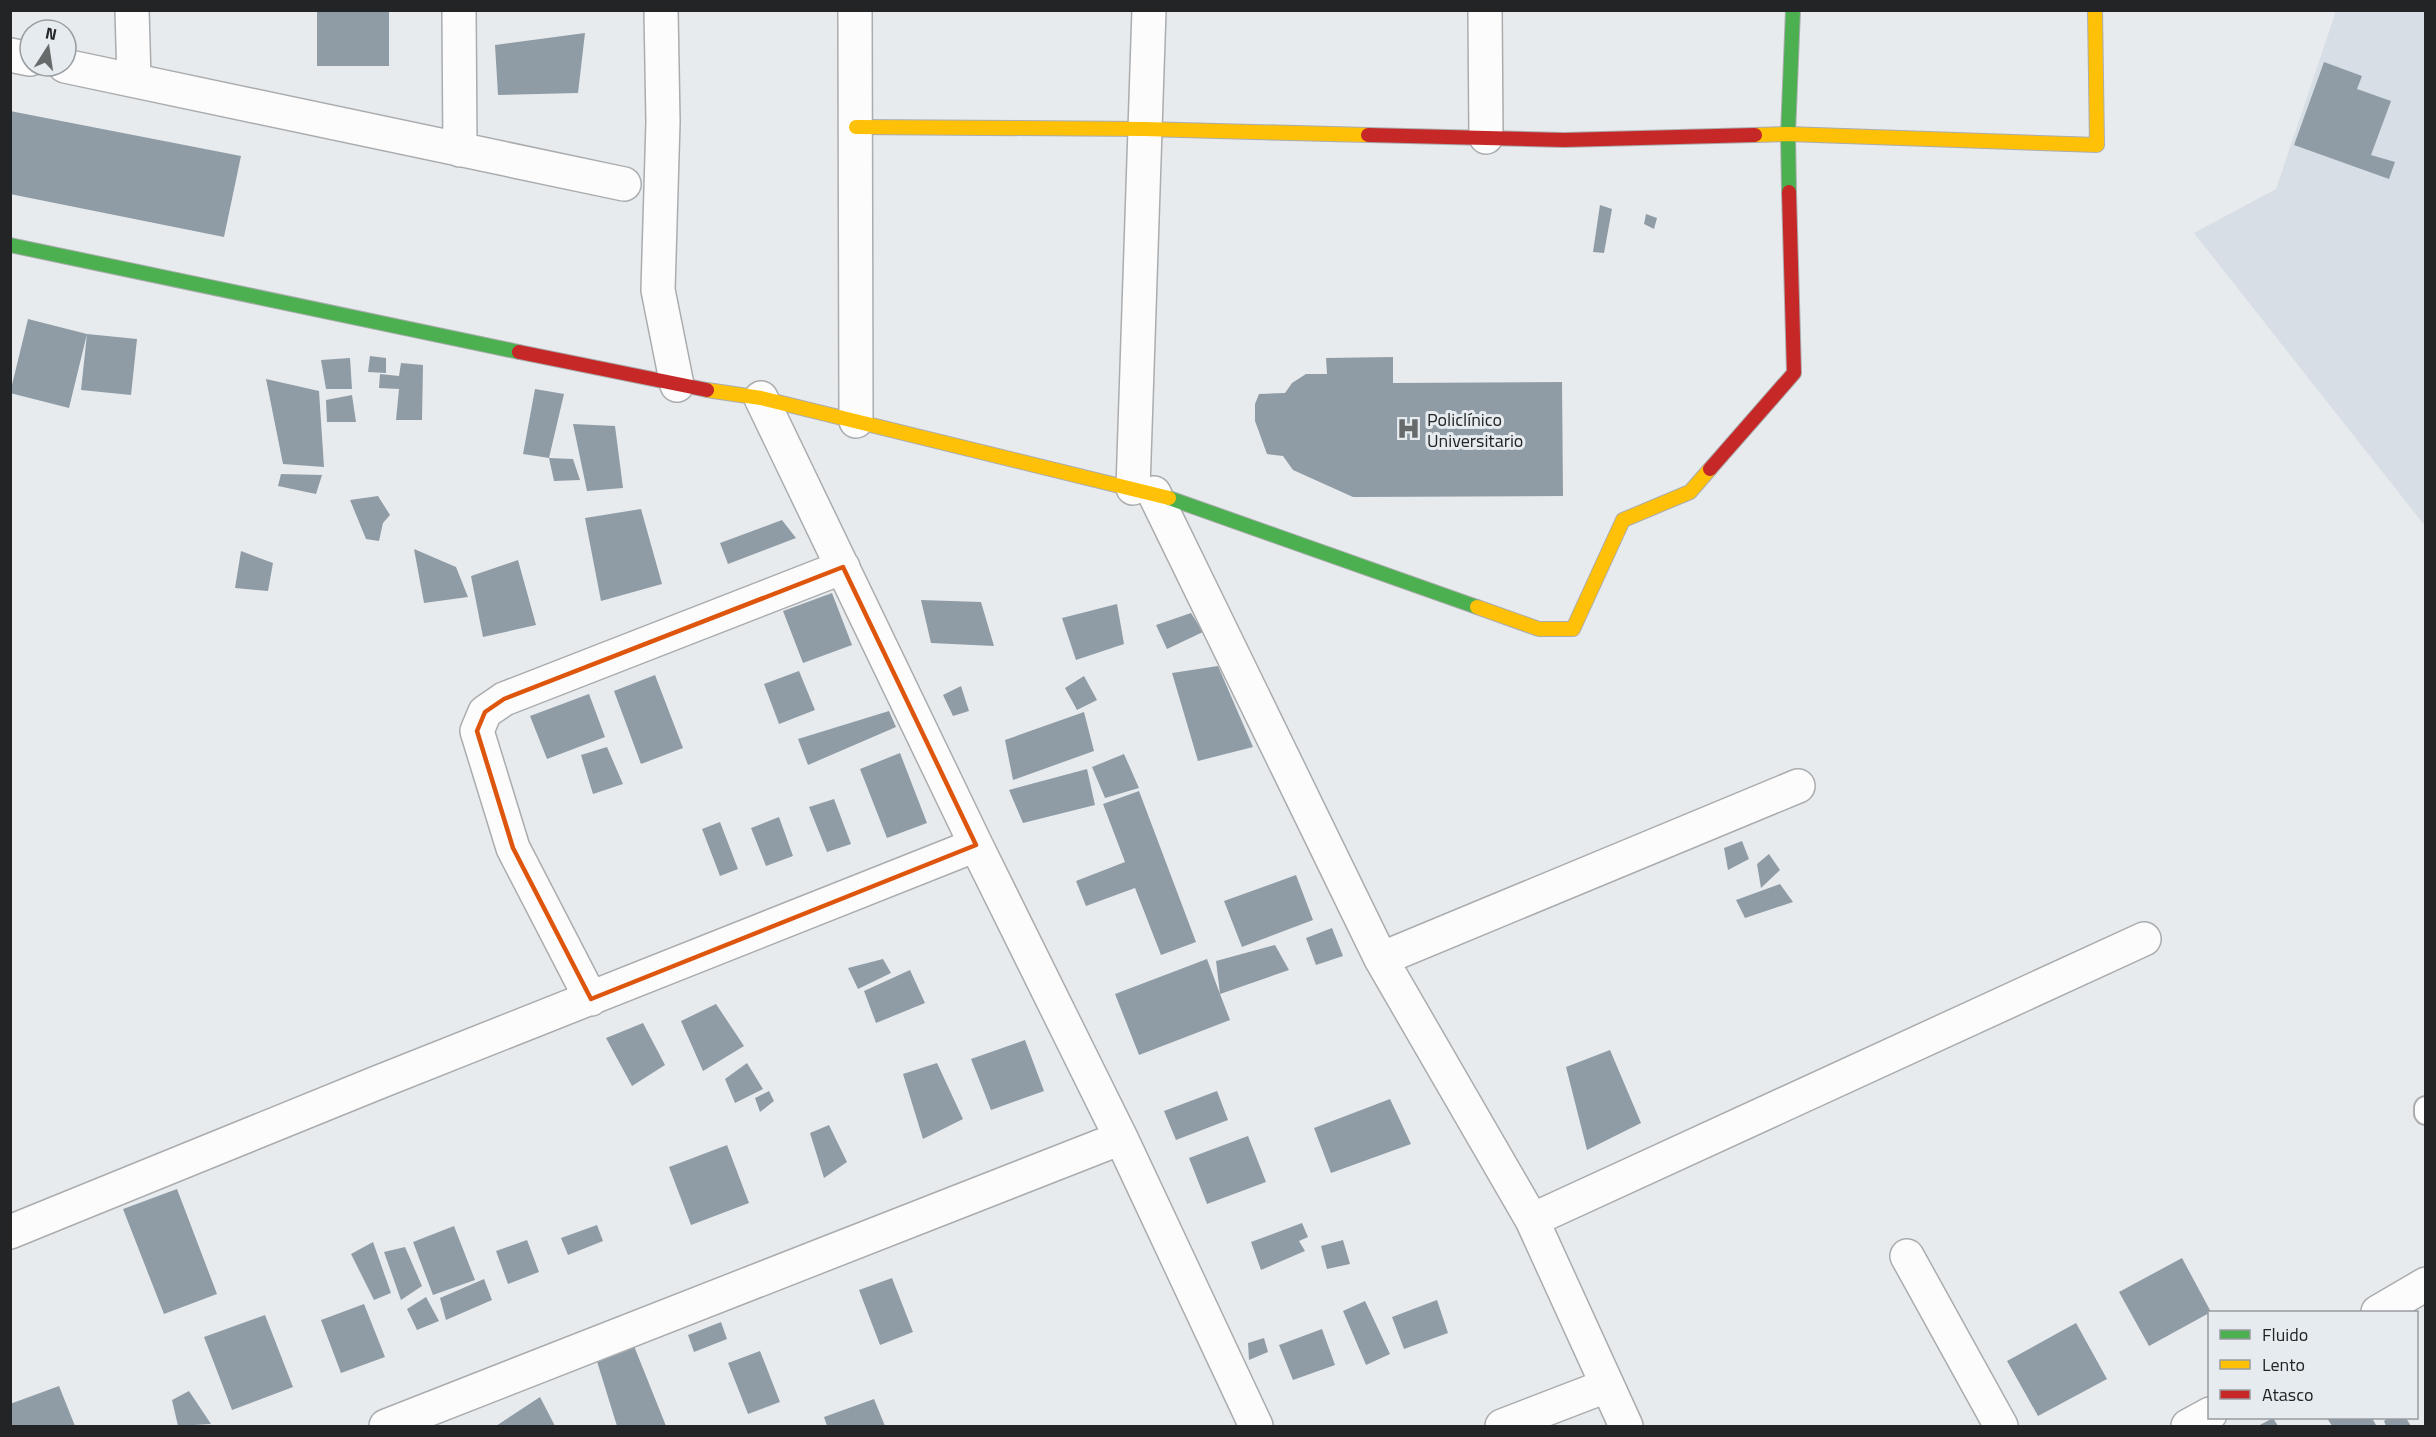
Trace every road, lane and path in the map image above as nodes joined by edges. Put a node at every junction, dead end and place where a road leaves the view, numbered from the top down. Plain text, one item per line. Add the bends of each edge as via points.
1 (132, 10) edge
2 (459, 10) edge
3 (661, 10) edge
4 (855, 10) edge
5 (1149, 10) edge
6 (1485, 10) edge
7 (1792, 10) edge
8 (2096, 10) edge
9 (78, 69) edge
10 (134, 81) junction
11 (856, 127) junction
12 (1144, 129) junction
13 (1788, 134) junction
14 (1486, 136) junction
15 (460, 150) junction
16 (624, 184) dead end
17 (10, 245) edge
18 (677, 385) junction
19 (761, 398) junction
20 (855, 421) junction
21 (1144, 490) junction
22 (843, 567) junction
23 (1798, 786) dead end
24 (976, 845) junction
25 (2144, 939) dead end
26 (1381, 959) junction
27 (591, 999) junction
28 (2426, 1108) edge
29 (2426, 1113) edge
30 (1121, 1138) junction
31 (1532, 1220) junction
32 (10, 1232) edge
33 (1907, 1256) dead end
34 (2426, 1284) edge
35 (2380, 1311) edge
36 (1606, 1386) junction
37 (2208, 1415) edge
38 (386, 1426) edge
39 (1256, 1426) edge
40 (1502, 1426) edge
41 (1626, 1426) edge
42 (2001, 1426) edge
43 (2188, 1426) edge

1 - 10 street
2 - 15 street
3 - 18 street via 663,122 658,290
4 - 11 street
5 - 12 street
6 - 14 street
7 - 13 street
8 - 13 street via 2097,145
9 - 10 street
10 - 15 street
11 - 12 street
11 - 20 street
12 - 14 street
12 - 21 street
13 - 14 street via 1564,140
13 - 21 street via 1794,373 1690,492 1623,520 1573,629 1539,629
15 - 16 street
17 - 18 street
18 - 19 street
19 - 20 street
19 - 22 street
20 - 21 street
21 - 26 street
22 - 24 street
22 - 27 street via 504,699 485,712 477,731 513,848
23 - 26 street
24 - 27 street
24 - 30 street
25 - 31 street
26 - 31 street
27 - 32 street
28 - 29 lane
30 - 38 street
30 - 39 street
31 - 36 street
33 - 42 street
34 - 35 street
36 - 40 street
36 - 41 street
37 - 43 street

